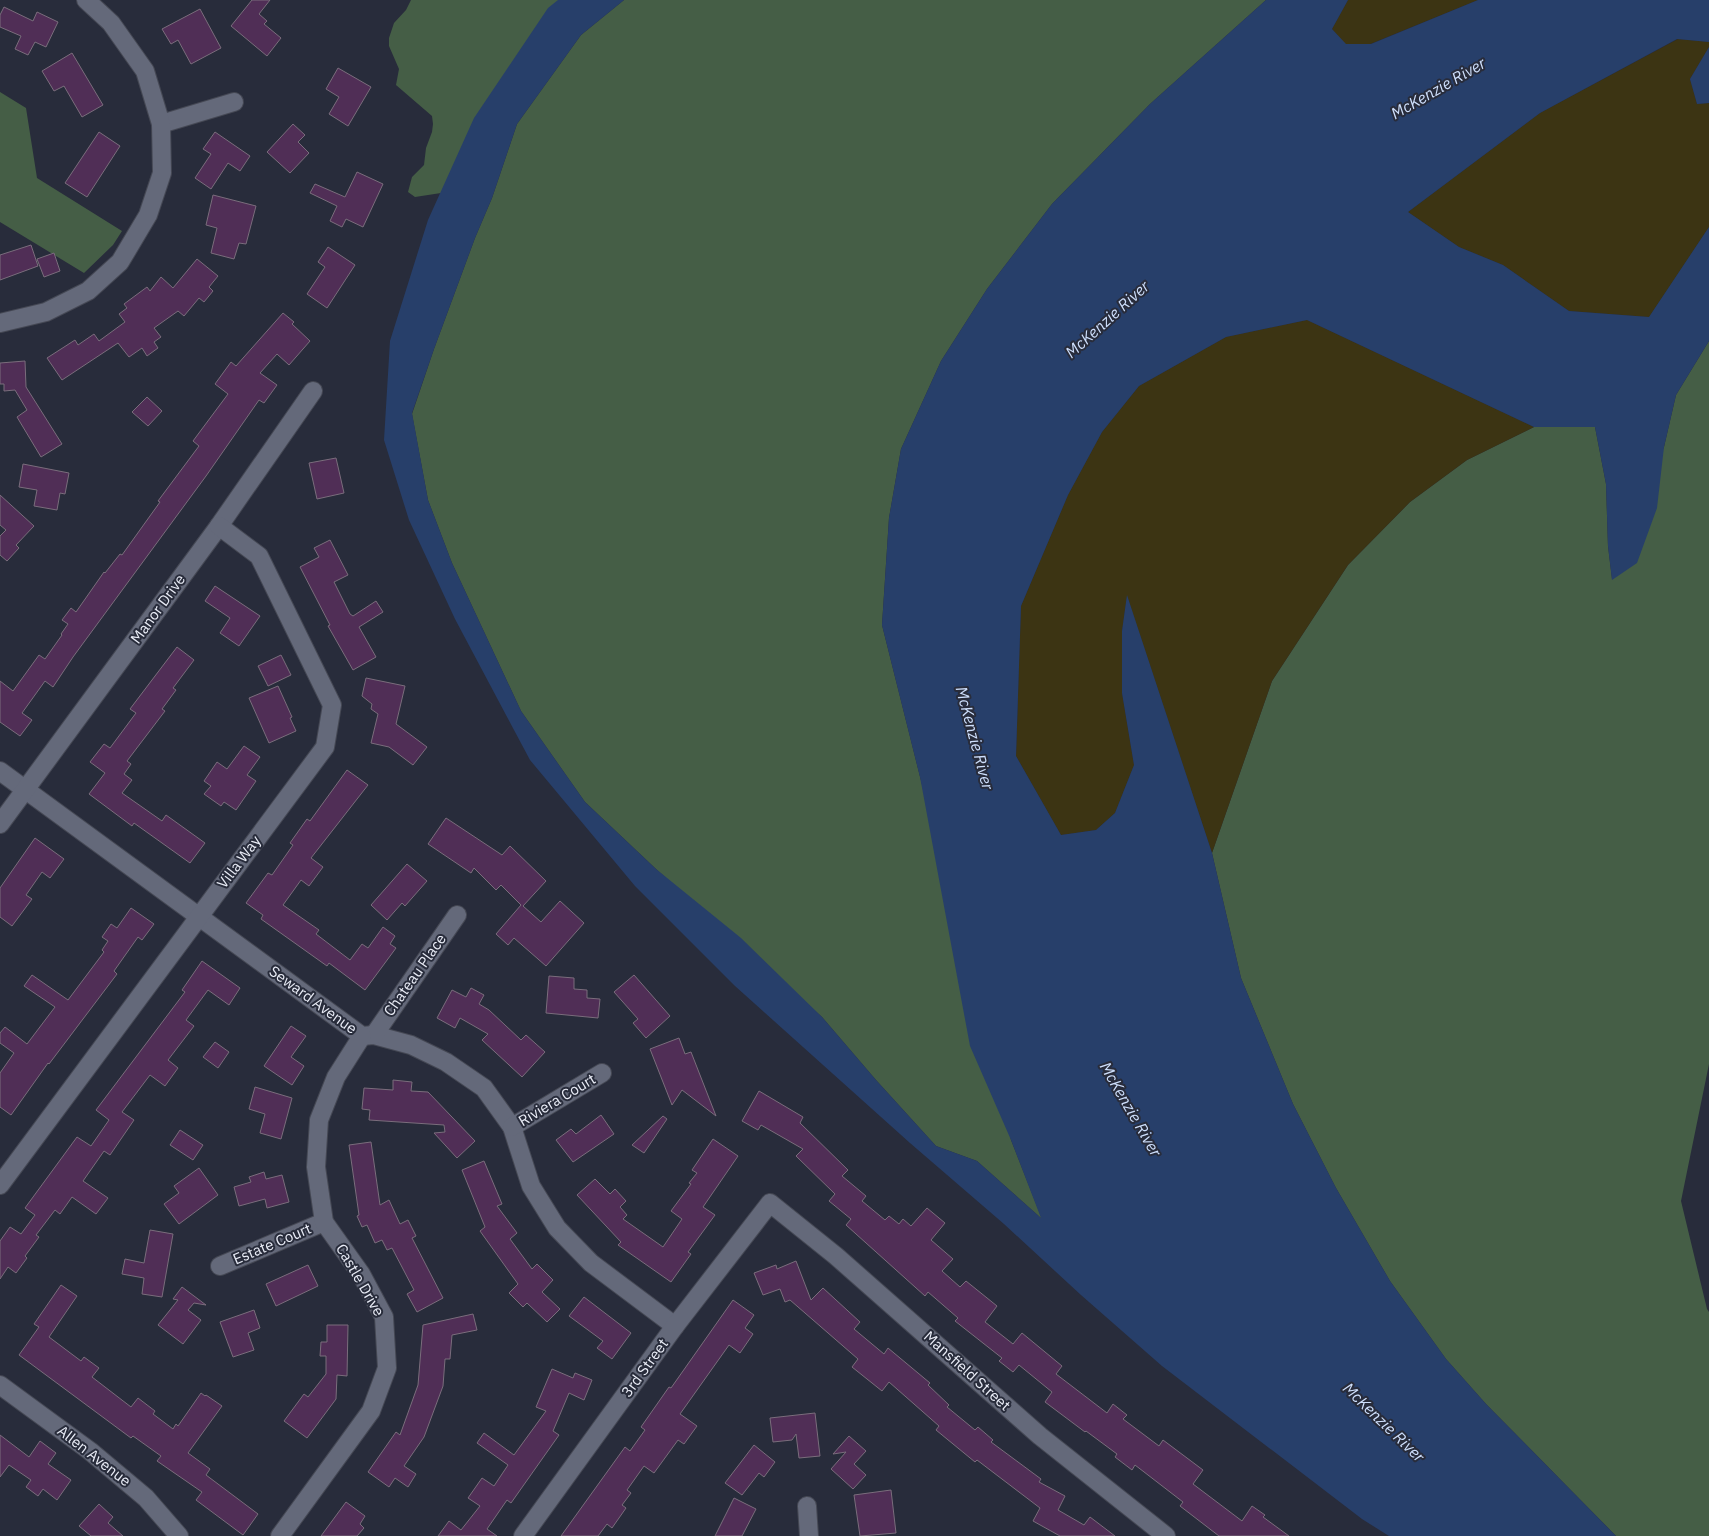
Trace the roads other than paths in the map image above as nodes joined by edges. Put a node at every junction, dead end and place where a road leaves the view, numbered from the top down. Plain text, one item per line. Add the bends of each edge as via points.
1 (86, 0) edge
2 (234, 102) dead end
3 (161, 124) junction
4 (0, 323) edge
5 (313, 391) dead end
6 (219, 526) junction
7 (0, 770) edge
8 (25, 789) junction
9 (0, 824) edge
10 (457, 915) dead end
11 (199, 916) junction
12 (368, 1035) junction
13 (602, 1073) dead end
14 (512, 1127) junction
15 (0, 1185) edge
16 (770, 1204) joint
17 (324, 1222) junction
18 (220, 1266) dead end
19 (675, 1326) junction
20 (0, 1386) edge
21 (807, 1506) dead end
22 (179, 1536) edge
23 (280, 1536) edge
24 (523, 1536) edge
25 (809, 1536) edge
26 (1166, 1536) edge

1 - 3 street via 111,23 145,71
2 - 3 street
3 - 4 street via 162,173 148,215 120,262 88,291 46,312
5 - 6 street, Manor Drive
6 - 8 street, Manor Drive
6 - 11 street, Villa Way via 259,556 332,705 325,747
7 - 8 street, Seward Avenue
8 - 9 street, Manor Drive
8 - 11 street, Seward Avenue
10 - 12 street, Chateau Place
11 - 12 street, Seward Avenue
11 - 15 street, Villa Way
12 - 14 street, Seward Avenue via 411,1045 446,1062 484,1088
12 - 17 street, Castle Drive via 336,1077 319,1120 316,1167
13 - 14 street, Riviera Court
14 - 19 street, Seward Avenue via 531,1186 557,1228 591,1264
16 - 19 street, 3rd Street
16 - 26 street, Mansfield Street via 836,1256 1040,1436
17 - 18 street, Estate Court
17 - 23 street, Castle Drive via 360,1274 384,1317 387,1368 372,1411
19 - 24 street, 3rd Street
20 - 22 street, Allen Avenue via 90,1451 146,1498
21 - 25 street

